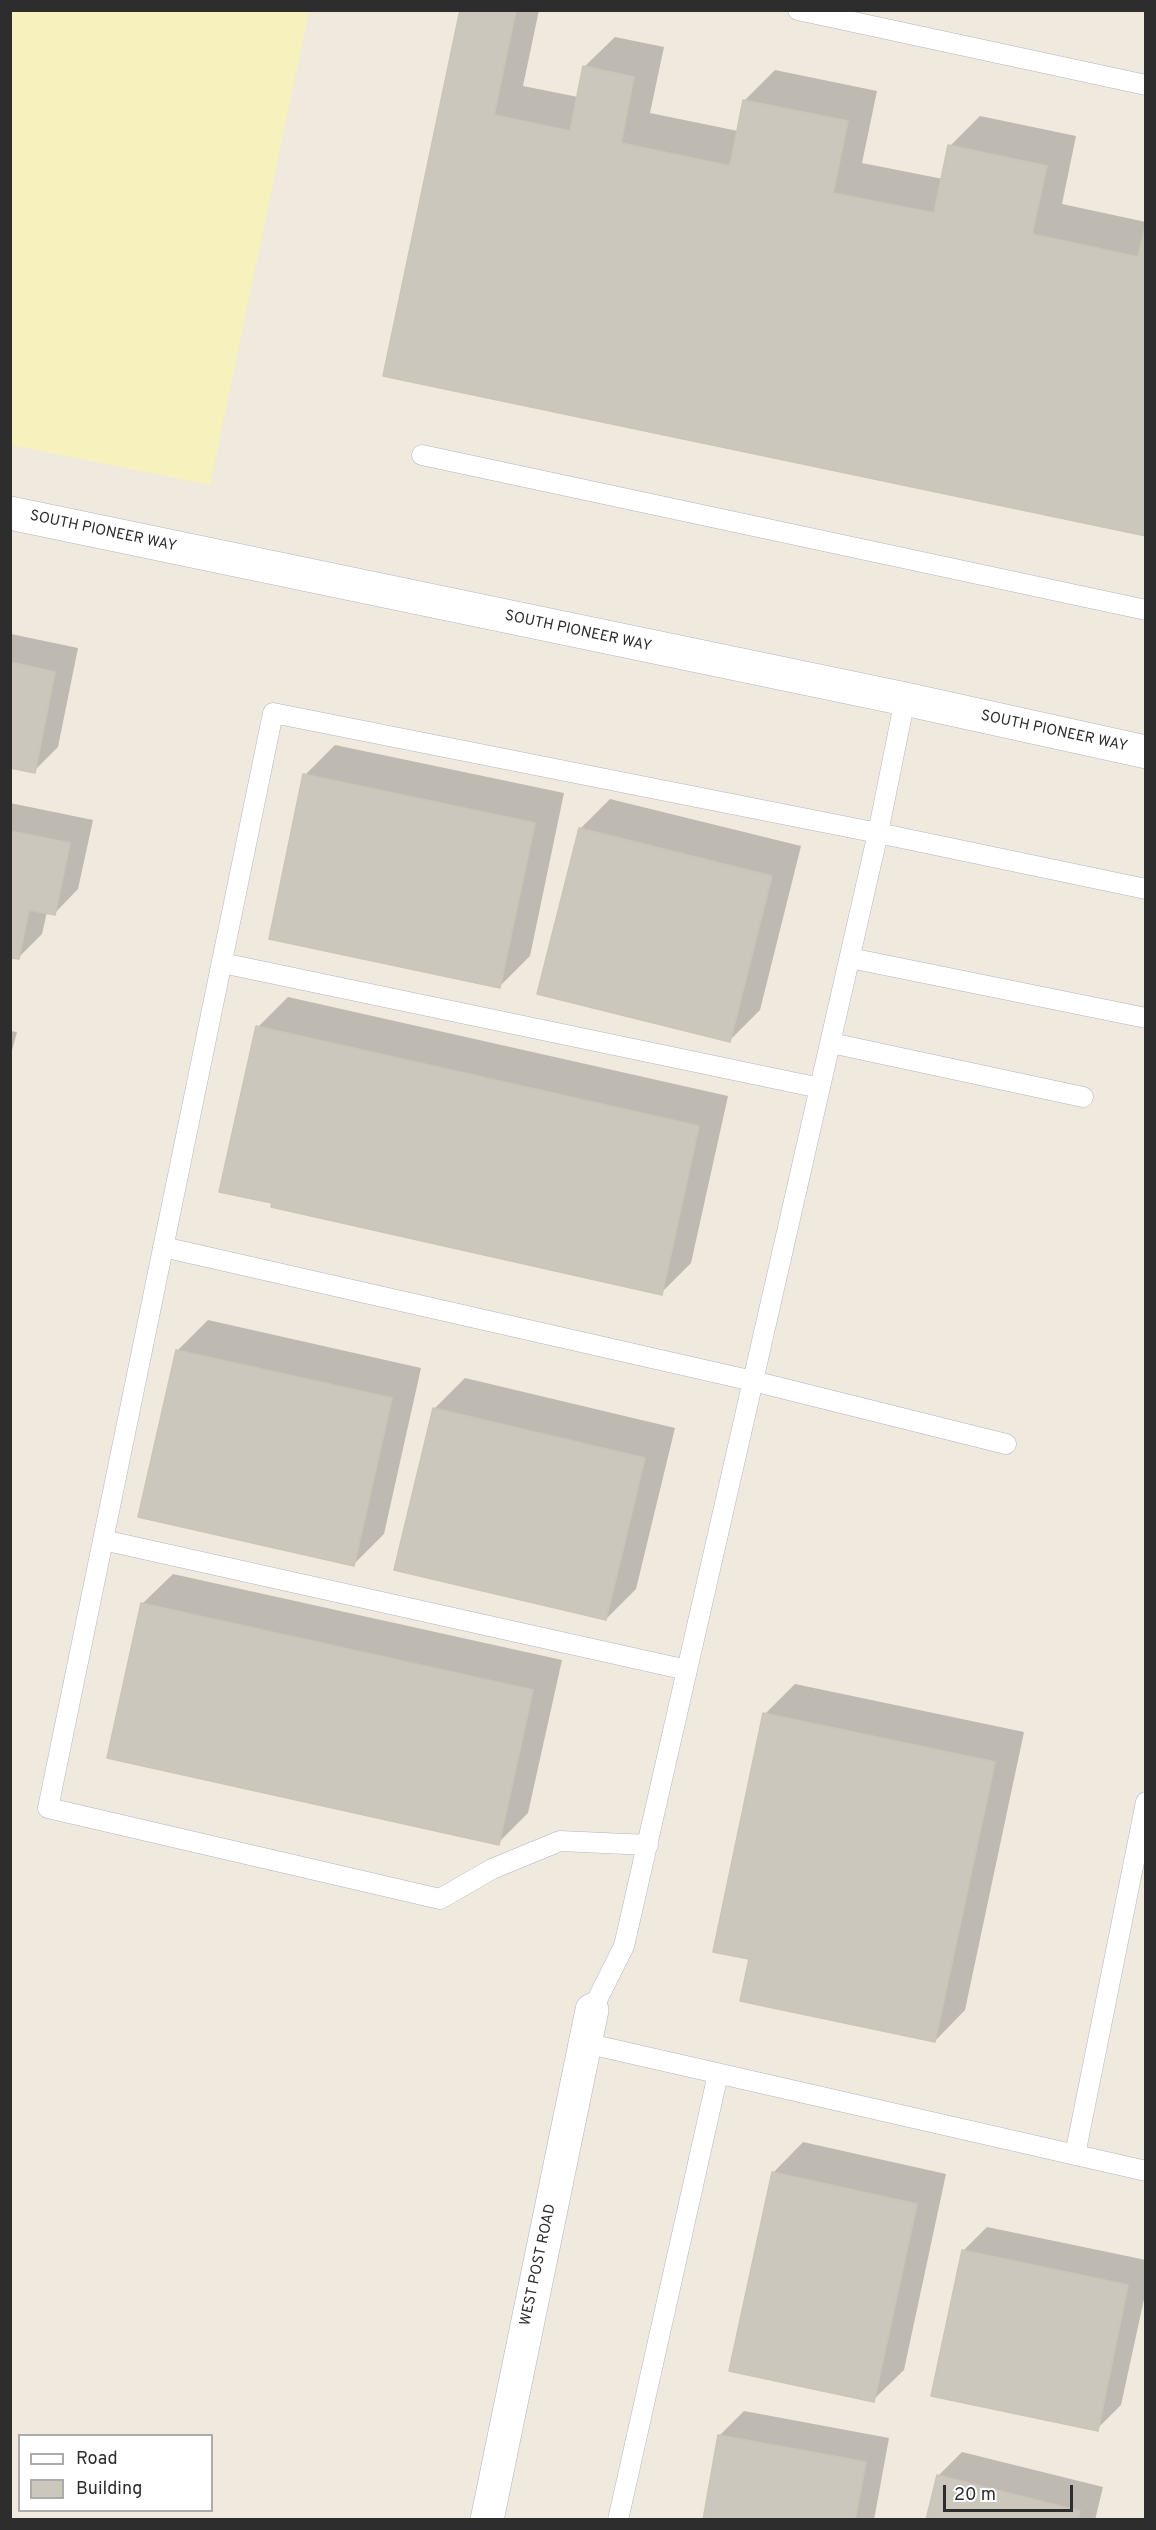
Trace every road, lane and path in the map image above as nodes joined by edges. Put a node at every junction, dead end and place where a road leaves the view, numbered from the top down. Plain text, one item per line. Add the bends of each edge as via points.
1 (798, 10) edge
2 (1146, 85) edge
3 (423, 455) dead end
4 (10, 513) edge
5 (1146, 610) edge
6 (905, 699) junction
7 (1146, 752) edge
8 (878, 833) junction
9 (1146, 889) edge
10 (850, 958) junction
11 (222, 963) junction
12 (1146, 1018) edge
13 (831, 1043) junction
14 (820, 1088) junction
15 (1083, 1097) dead end
16 (164, 1247) junction
17 (753, 1381) junction
18 (1006, 1444) dead end
19 (103, 1540) junction
20 (687, 1670) junction
21 (1146, 1802) edge
22 (648, 1845) junction
23 (592, 2010) joint
24 (585, 2043) junction
25 (718, 2073) junction
26 (1075, 2155) junction
27 (1146, 2171) edge
28 (487, 2520) edge
29 (618, 2520) edge

1 - 2 lane
3 - 5 lane
4 - 6 street, SOUTH PIONEER WAY
6 - 7 street, SOUTH PIONEER WAY
6 - 8 lane
8 - 9 lane
8 - 10 lane
8 - 11 lane via 273,713
10 - 12 lane
10 - 13 lane
11 - 14 lane
11 - 16 lane
13 - 14 lane
13 - 15 lane
14 - 17 lane
16 - 17 lane
16 - 19 lane
17 - 18 lane
17 - 20 lane
19 - 20 lane
19 - 22 lane via 48,1809 440,1899 492,1869 560,1841
20 - 22 lane
21 - 26 lane
22 - 23 lane via 624,1946
23 - 24 street, WEST POST ROAD
24 - 25 lane
24 - 28 street, WEST POST ROAD
25 - 26 lane
25 - 29 lane
26 - 27 lane

